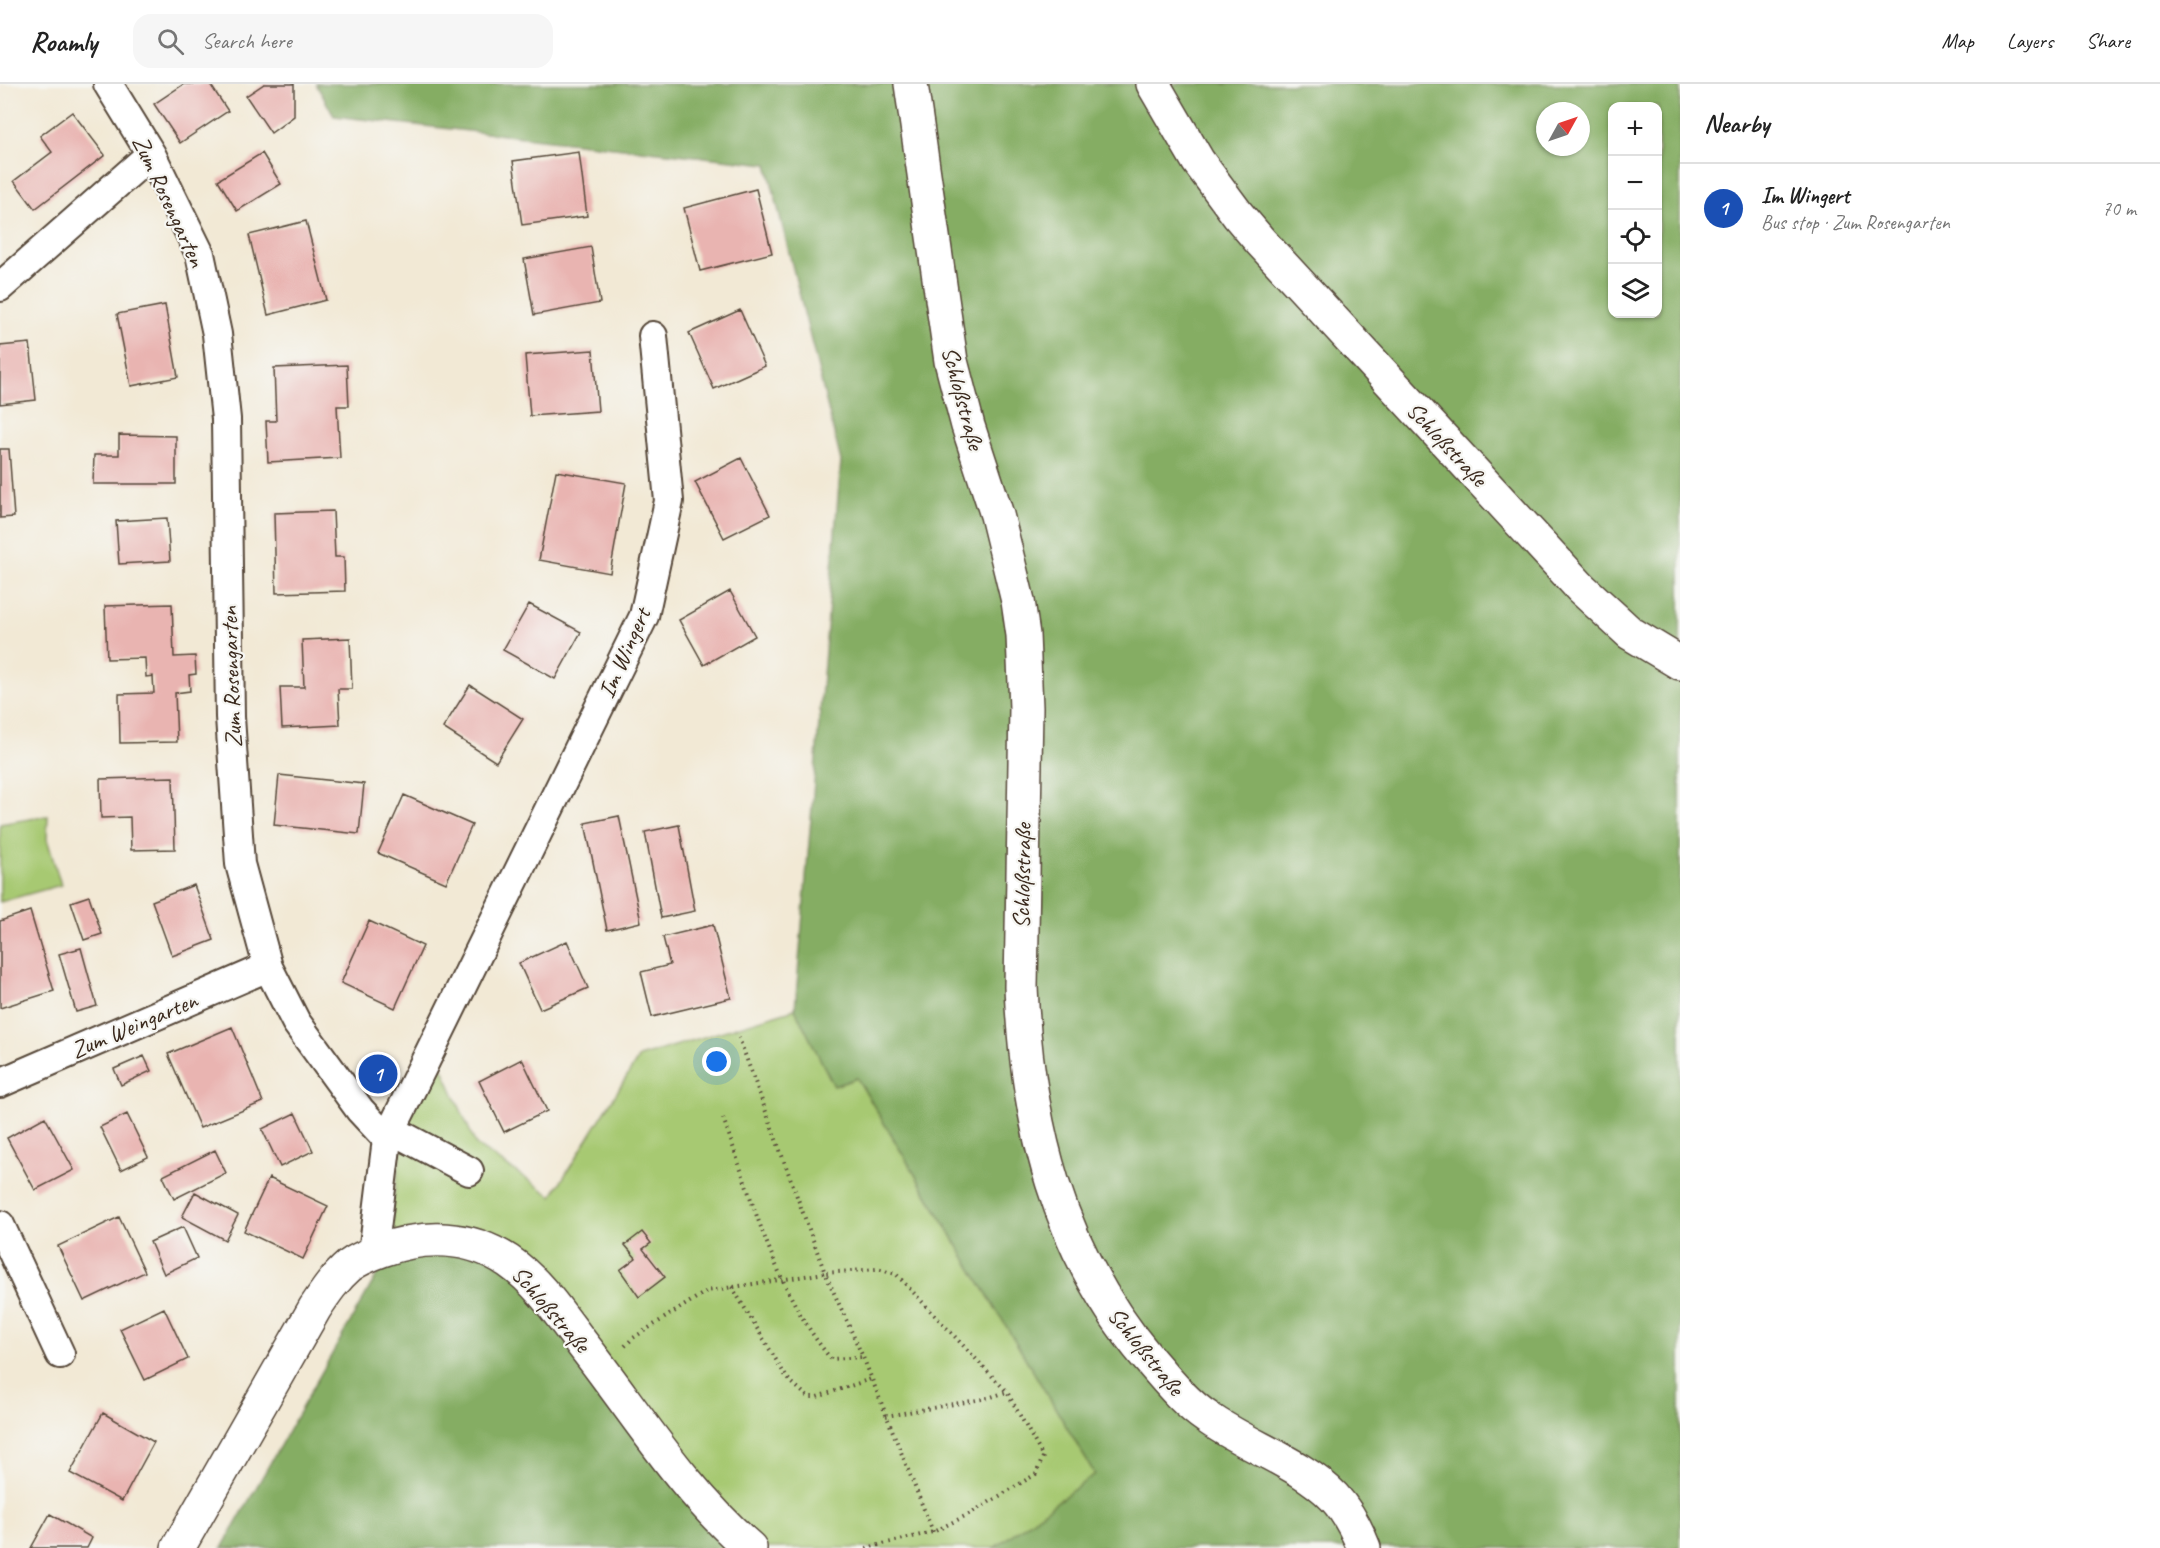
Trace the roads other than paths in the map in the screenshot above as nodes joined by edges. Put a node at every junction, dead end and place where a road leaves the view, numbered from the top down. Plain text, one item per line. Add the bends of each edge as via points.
1 (108, 84) edge
2 (911, 84) edge
3 (1153, 84) edge
4 (151, 153) junction
5 (0, 287) edge
6 (653, 336) dead end
7 (1680, 663) edge
8 (268, 967) junction
9 (0, 1083) edge
10 (389, 1134) junction
11 (469, 1171) dead end
12 (0, 1225) edge
13 (373, 1253) junction
14 (60, 1354) dead end
15 (178, 1548) edge
16 (750, 1548) edge
17 (1364, 1548) edge

1 - 4 street, Zum Rosengarten
2 - 17 main road, Schloßstraße via 951,361 997,515 1023,634 1026,708 1022,1017 1031,1096 1047,1166 1082,1258 1139,1347 1205,1417 1293,1467 1334,1497 1348,1514
3 - 7 main road, Schloßstraße via 1217,188 1287,273 1581,588 1630,633
4 - 5 street
4 - 8 street, Zum Rosengarten via 200,254 217,334 226,419 230,717 240,864
6 - 10 street, Im Wingert via 669,501 644,616
8 - 9 street, Zum Weingarten
8 - 10 street, Zum Rosengarten via 296,1022 360,1110
10 - 11 street, Zum Rosengarten
10 - 13 street
12 - 14 street
13 - 15 main road, Schloßstraße via 350,1265 332,1283
13 - 16 main road, Schloßstraße via 417,1240 442,1239 466,1242 508,1261 552,1305 699,1498

